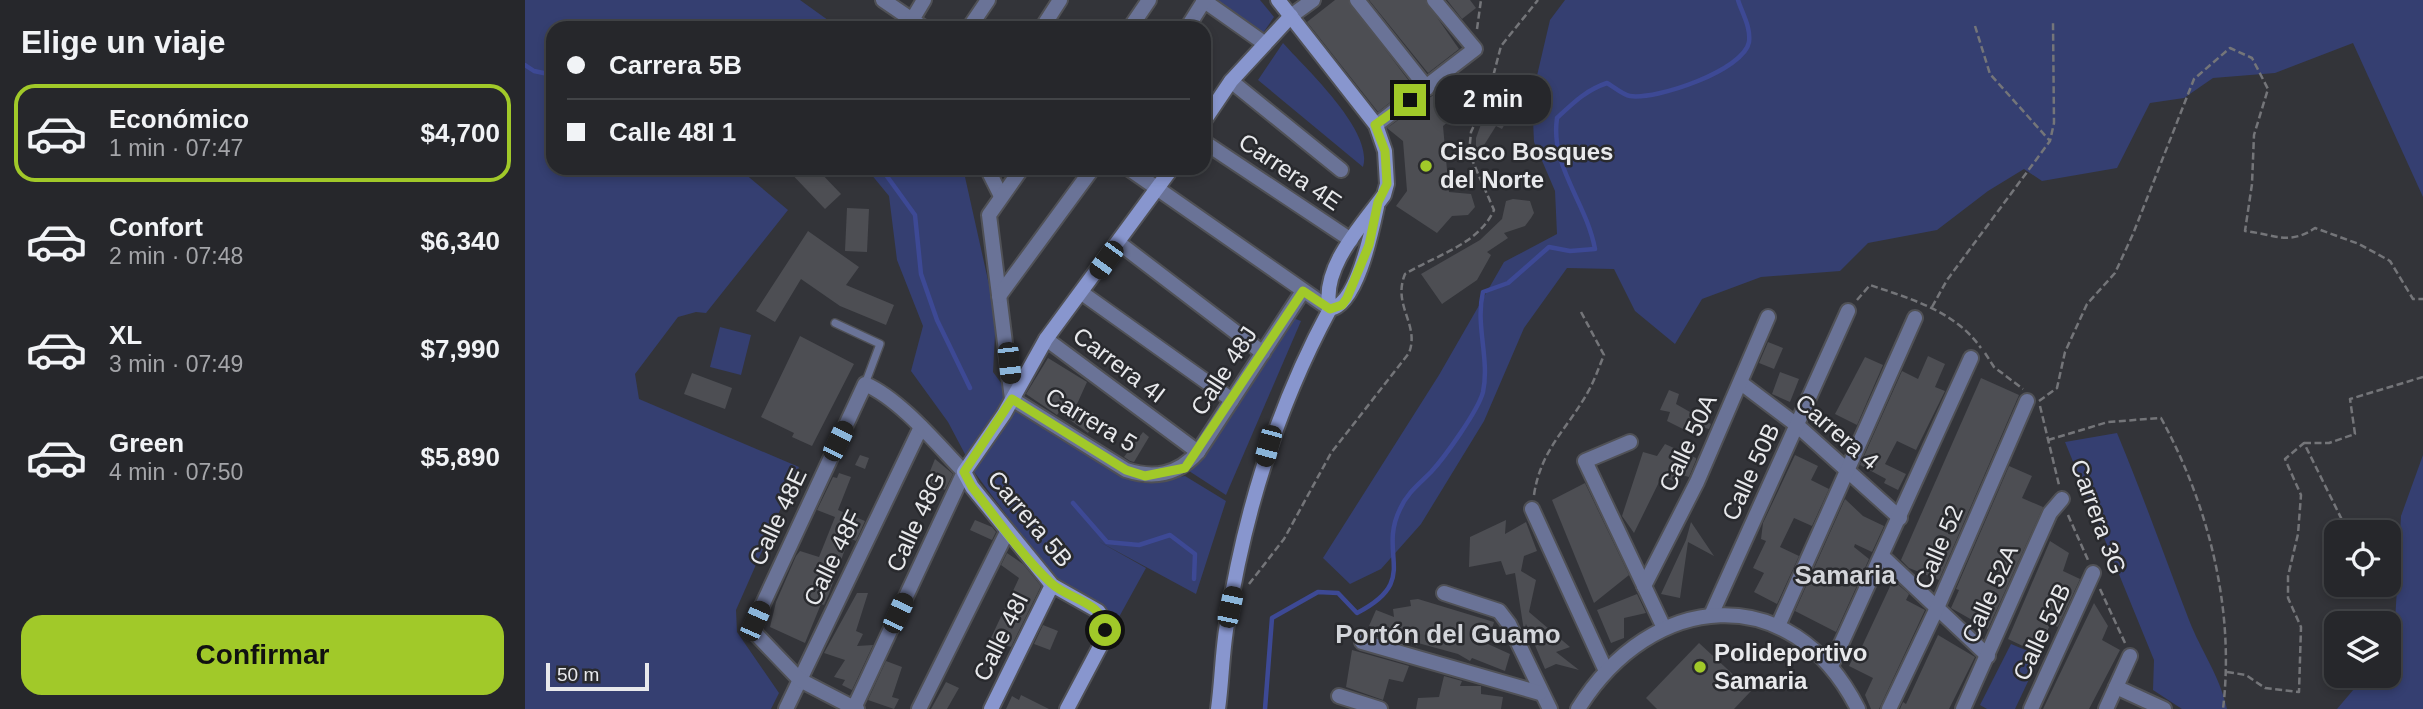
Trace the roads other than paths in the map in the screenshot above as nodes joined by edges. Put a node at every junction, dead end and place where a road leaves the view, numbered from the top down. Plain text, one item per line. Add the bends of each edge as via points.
1 (883, 0) edge
2 (923, 0) edge
3 (988, 0) edge
4 (1060, 0) edge
5 (1149, 0) edge
6 (1278, 0) edge
7 (1313, 0) edge
8 (1357, 0) edge
9 (1434, 0) edge
10 (1204, 1) edge
11 (1291, 16) junction
12 (914, 21) edge
13 (919, 21) edge
14 (974, 21) edge
15 (1046, 21) edge
16 (1135, 21) edge
17 (1191, 21) edge
18 (1264, 43) junction
19 (1231, 81) junction
20 (1427, 88) junction
21 (1211, 111) edge
22 (1375, 125) junction
23 (1211, 147) edge
24 (1341, 170) dead end
25 (990, 175) edge
26 (1017, 175) edge
27 (1088, 175) edge
28 (1139, 175) edge
29 (1167, 175) edge
30 (1159, 188) junction
31 (1001, 196) junction
32 (1378, 202) junction
33 (1351, 240) junction
34 (1119, 243) junction
35 (1303, 291) junction
36 (1082, 293) junction
37 (999, 296) junction
38 (1330, 309) junction
39 (1848, 311) road end
40 (1768, 317) dead end
41 (1915, 318) road end
42 (835, 323) dead end
43 (1046, 339) junction
44 (1263, 353) junction
45 (1971, 358) dead end
46 (1741, 383) junction
47 (865, 384) junction
48 (1012, 399) junction
49 (1232, 400) junction
50 (2033, 401) road end
51 (1798, 426) junction
52 (921, 427) junction
53 (1630, 442) dead end
54 (1198, 452) junction
55 (1848, 471) junction
56 (964, 472) junction
57 (1145, 476) joint
58 (2062, 499) road end
59 (1532, 509) road end
60 (1900, 518) junction
61 (1007, 532) junction
62 (1882, 556) junction
63 (2093, 573) road end
64 (1052, 585) junction
65 (1644, 586) junction
66 (1444, 593) dead end
67 (1937, 608) junction
68 (1712, 613) junction
69 (1778, 626) junction
70 (1664, 628) junction
71 (1362, 642) dead end
72 (1988, 656) junction
73 (2130, 656) road end
74 (1831, 666) junction
75 (1607, 671) junction
76 (800, 680) junction
77 (2116, 687) junction
78 (1540, 693) junction
79 (1339, 696) dead end
80 (786, 709) edge
81 (855, 709) edge
82 (919, 709) edge
83 (991, 709) edge
84 (1067, 709) edge
85 (1218, 709) edge
86 (1380, 709) edge
87 (1550, 709) edge
88 (1578, 709) edge
89 (1859, 709) edge
90 (1889, 709) edge
91 (1963, 709) edge
92 (2031, 709) edge
93 (2106, 709) edge
94 (2164, 709) edge

1 - 12 street
2 - 13 street
3 - 14 street
4 - 15 street
5 - 16 street
6 - 11 street
7 - 11 street
8 - 20 street
9 - 20 street via 1471,44
10 - 17 street
10 - 18 street
11 - 18 street
11 - 22 street
18 - 19 street
19 - 21 street
19 - 24 street
20 - 22 street
22 - 32 street via 1387,169 1387,184
23 - 33 street, Carrera 4E
25 - 31 street
26 - 31 street
27 - 37 street
28 - 30 street
29 - 30 street
30 - 34 street
30 - 35 street
31 - 37 street, Carrera 5 via 989,215
32 - 33 street
32 - 38 street via 1358,274 1342,305
33 - 38 street via 1334,273
34 - 36 street
34 - 44 street
35 - 38 street
35 - 44 street, Calle 48J
36 - 43 street
36 - 49 street
37 - 48 street, Carrera 5
38 - 85 street via 1268,446 1230,607
39 - 51 street, Calle 50B
40 - 46 street, Calle 50A
41 - 55 street
42 - 47 lane via 880,344
43 - 48 street
43 - 54 street, Carrera 4I
44 - 49 street, Calle 48J
45 - 60 street
46 - 51 street, Carrera 4
46 - 65 street, Calle 50A
47 - 52 street, Carrera 5B
47 - 76 street, Calle 48E via 760,609 754,632
48 - 56 street, Calle 48G
48 - 57 street, Carrera 5 via 1126,470
49 - 54 street, Calle 48J
50 - 67 street, Calle 52
51 - 55 street, Carrera 4
51 - 68 street, Calle 50B
52 - 56 street, Carrera 5B
52 - 76 street, Calle 48F
53 - 65 street via 1585,461
54 - 57 street, Calle 48J via 1185,468
55 - 60 street, Carrera 4
55 - 69 street
56 - 61 street, Carrera 5B
56 - 81 street, Calle 48G
58 - 72 street, Calle 52A via 2050,513
59 - 75 street
60 - 62 street
61 - 64 street, Carrera 5B
61 - 82 street
62 - 67 street
62 - 74 street
63 - 92 street, Calle 52B
64 - 83 street, Calle 48I
64 - 84 street, Carrera 5B via 1098,611 1104,620 1104,641
65 - 70 street
66 - 78 street via 1499,611
67 - 72 street
67 - 90 street, Calle 52
68 - 69 street via 1745,615
68 - 70 street
69 - 74 street
70 - 75 street
71 - 78 street
72 - 91 street, Calle 52A
73 - 77 street
74 - 89 street
75 - 88 street
76 - 80 street, Calle 48F
76 - 81 street
77 - 93 street
77 - 94 street
78 - 87 street
79 - 86 street

